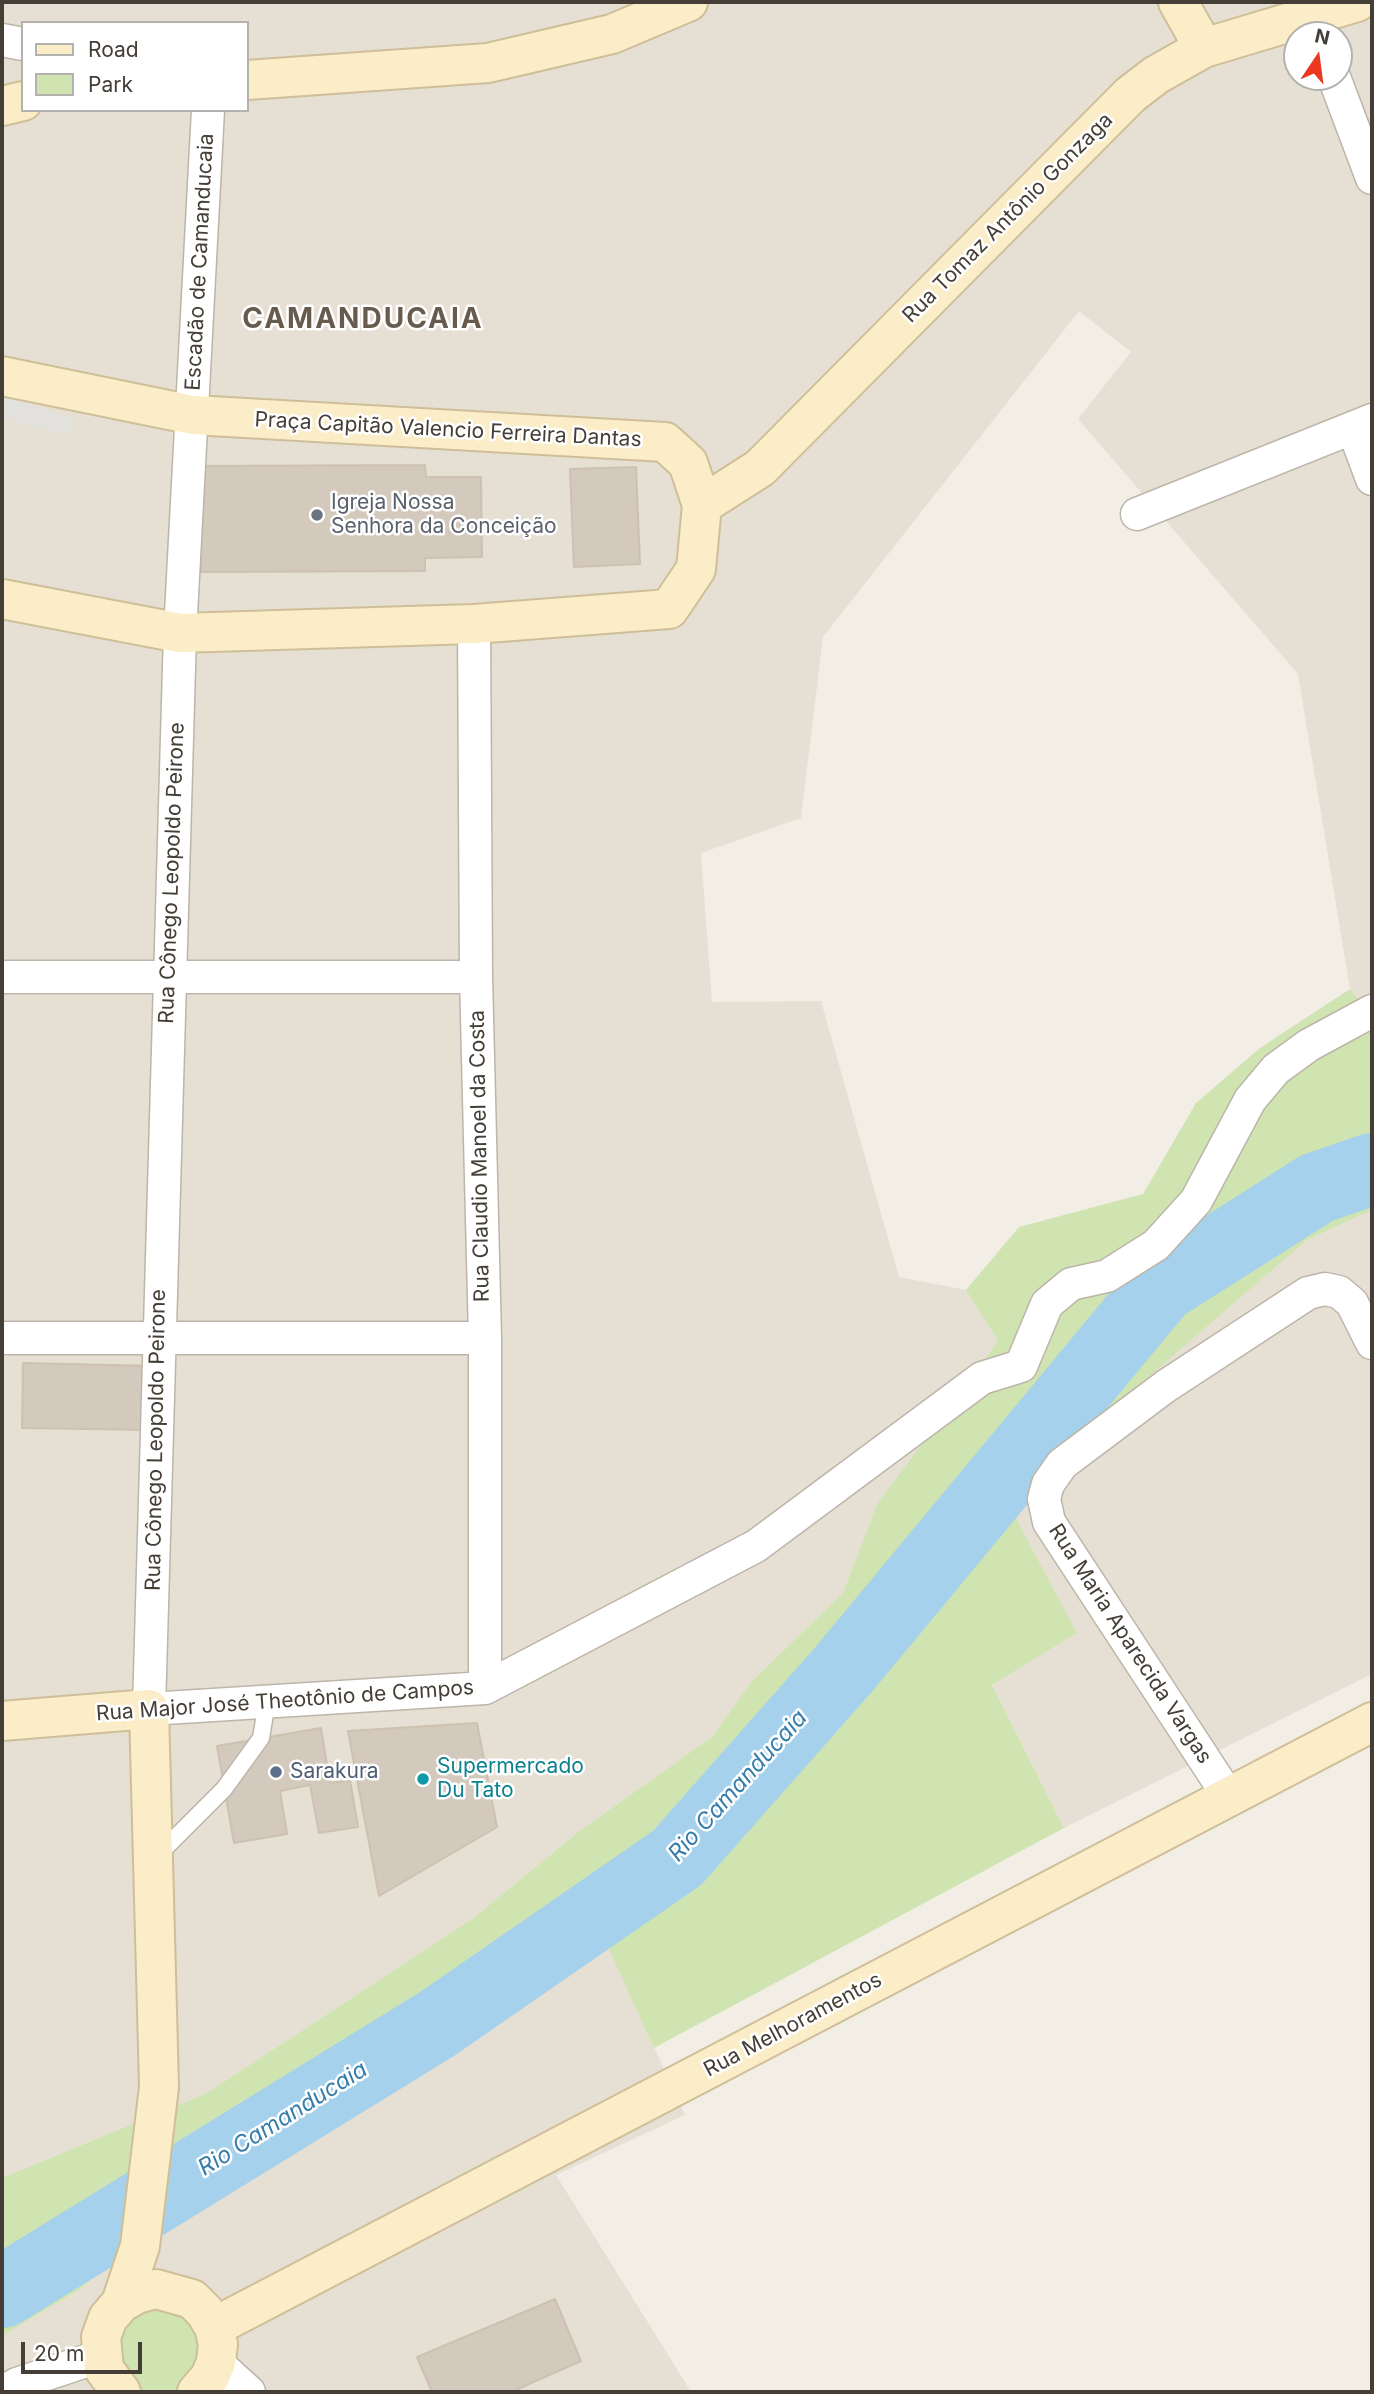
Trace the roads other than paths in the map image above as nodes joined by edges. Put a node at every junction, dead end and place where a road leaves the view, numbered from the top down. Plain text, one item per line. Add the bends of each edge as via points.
1 (688, 2) edge
2 (1178, 2) edge
3 (1357, 2) edge
4 (1300, 19) edge
5 (2, 40) edge
6 (21, 44) edge
7 (1204, 48) junction
8 (248, 80) edge
9 (1339, 91) edge
10 (21, 101) edge
11 (2, 106) edge
12 (208, 112) edge
13 (1372, 178) edge
14 (2, 376) edge
15 (192, 415) junction
16 (1363, 424) edge
17 (1372, 479) edge
18 (702, 505) junction
19 (1137, 514) dead end
20 (2, 599) edge
21 (474, 624) junction
22 (180, 633) junction
23 (2, 977) edge
24 (476, 977) junction
25 (169, 980) junction
26 (1372, 1011) edge
27 (2, 1338) edge
28 (159, 1338) junction
29 (485, 1338) junction
30 (1372, 1343) edge
31 (485, 1688) junction
32 (267, 1702) junction
33 (149, 1709) junction
34 (2, 1721) edge
35 (1372, 1722) edge
36 (1229, 1797) junction
37 (153, 1859) junction
38 (140, 2246) junction
39 (175, 2292) junction
40 (121, 2304) junction
41 (209, 2360) edge
42 (106, 2378) edge
43 (2, 2392) edge
44 (249, 2392) edge

1 - 8 street via 612,34 488,63
2 - 7 street
3 - 4 street, Rua Tomaz Antônio Gonzaga
4 - 7 street, Rua Tomaz Antônio Gonzaga
5 - 6 street
7 - 18 street, Rua Tomaz Antônio Gonzaga via 1130,95 760,468
9 - 13 street
10 - 11 street
12 - 15 street, Escadão de Camanducaia
14 - 15 street, Praça Capitão Valencio Ferreira Dantas
15 - 18 street, Praça Capitão Valencio Ferreira Dantas via 665,442 688,463
15 - 22 street
16 - 17 street
16 - 19 street
18 - 21 street, Praça Capitão Valencio Ferreira Dantas via 696,569 669,609
20 - 22 street, Praça Capitão Valencio Ferreira Dantas
21 - 22 street, Praça Capitão Valencio Ferreira Dantas
21 - 24 street, Rua Claudio Manoel da Costa
22 - 25 street, Rua Cônego Leopoldo Peirone
23 - 25 street
24 - 25 street
24 - 29 street, Rua Claudio Manoel da Costa
25 - 28 street, Rua Cônego Leopoldo Peirone
26 - 31 street, Rua Major José Theotônio de Campos via 1276,1069 1250,1100 1196,1200 1156,1245 1107,1276 1071,1284 1047,1304 1021,1366 982,1378 756,1546
27 - 28 street
28 - 29 street
28 - 33 street, Rua Cônego Leopoldo Peirone
29 - 31 street, Rua Claudio Manoel da Costa
30 - 36 street, Rua Maria Aparecida Vargas via 1352,1303 1339,1292 1308,1293 1166,1386 1062,1464 1048,1484 1044,1499 1049,1522
31 - 32 street, Rua Major José Theotônio de Campos
32 - 33 street, Rua Major José Theotônio de Campos
32 - 37 lane via 261,1738 224,1789
33 - 34 street, Rua Major José Theotônio de Campos
33 - 37 street, Rua Cônego Leopoldo Peirone
35 - 36 street, Rua Melhoramentos
36 - 41 street, Rua Melhoramentos
37 - 38 street, Rua Cônego Leopoldo Peirone via 159,2087
38 - 39 street
38 - 40 street, Rua Cônego Leopoldo Peirone
39 - 40 street via 156,2289
39 - 41 street via 192,2299 205,2312
40 - 42 street, Rua Cônego Leopoldo Peirone via 108,2318 101,2337
41 - 44 street
42 - 43 street via 17,2384

